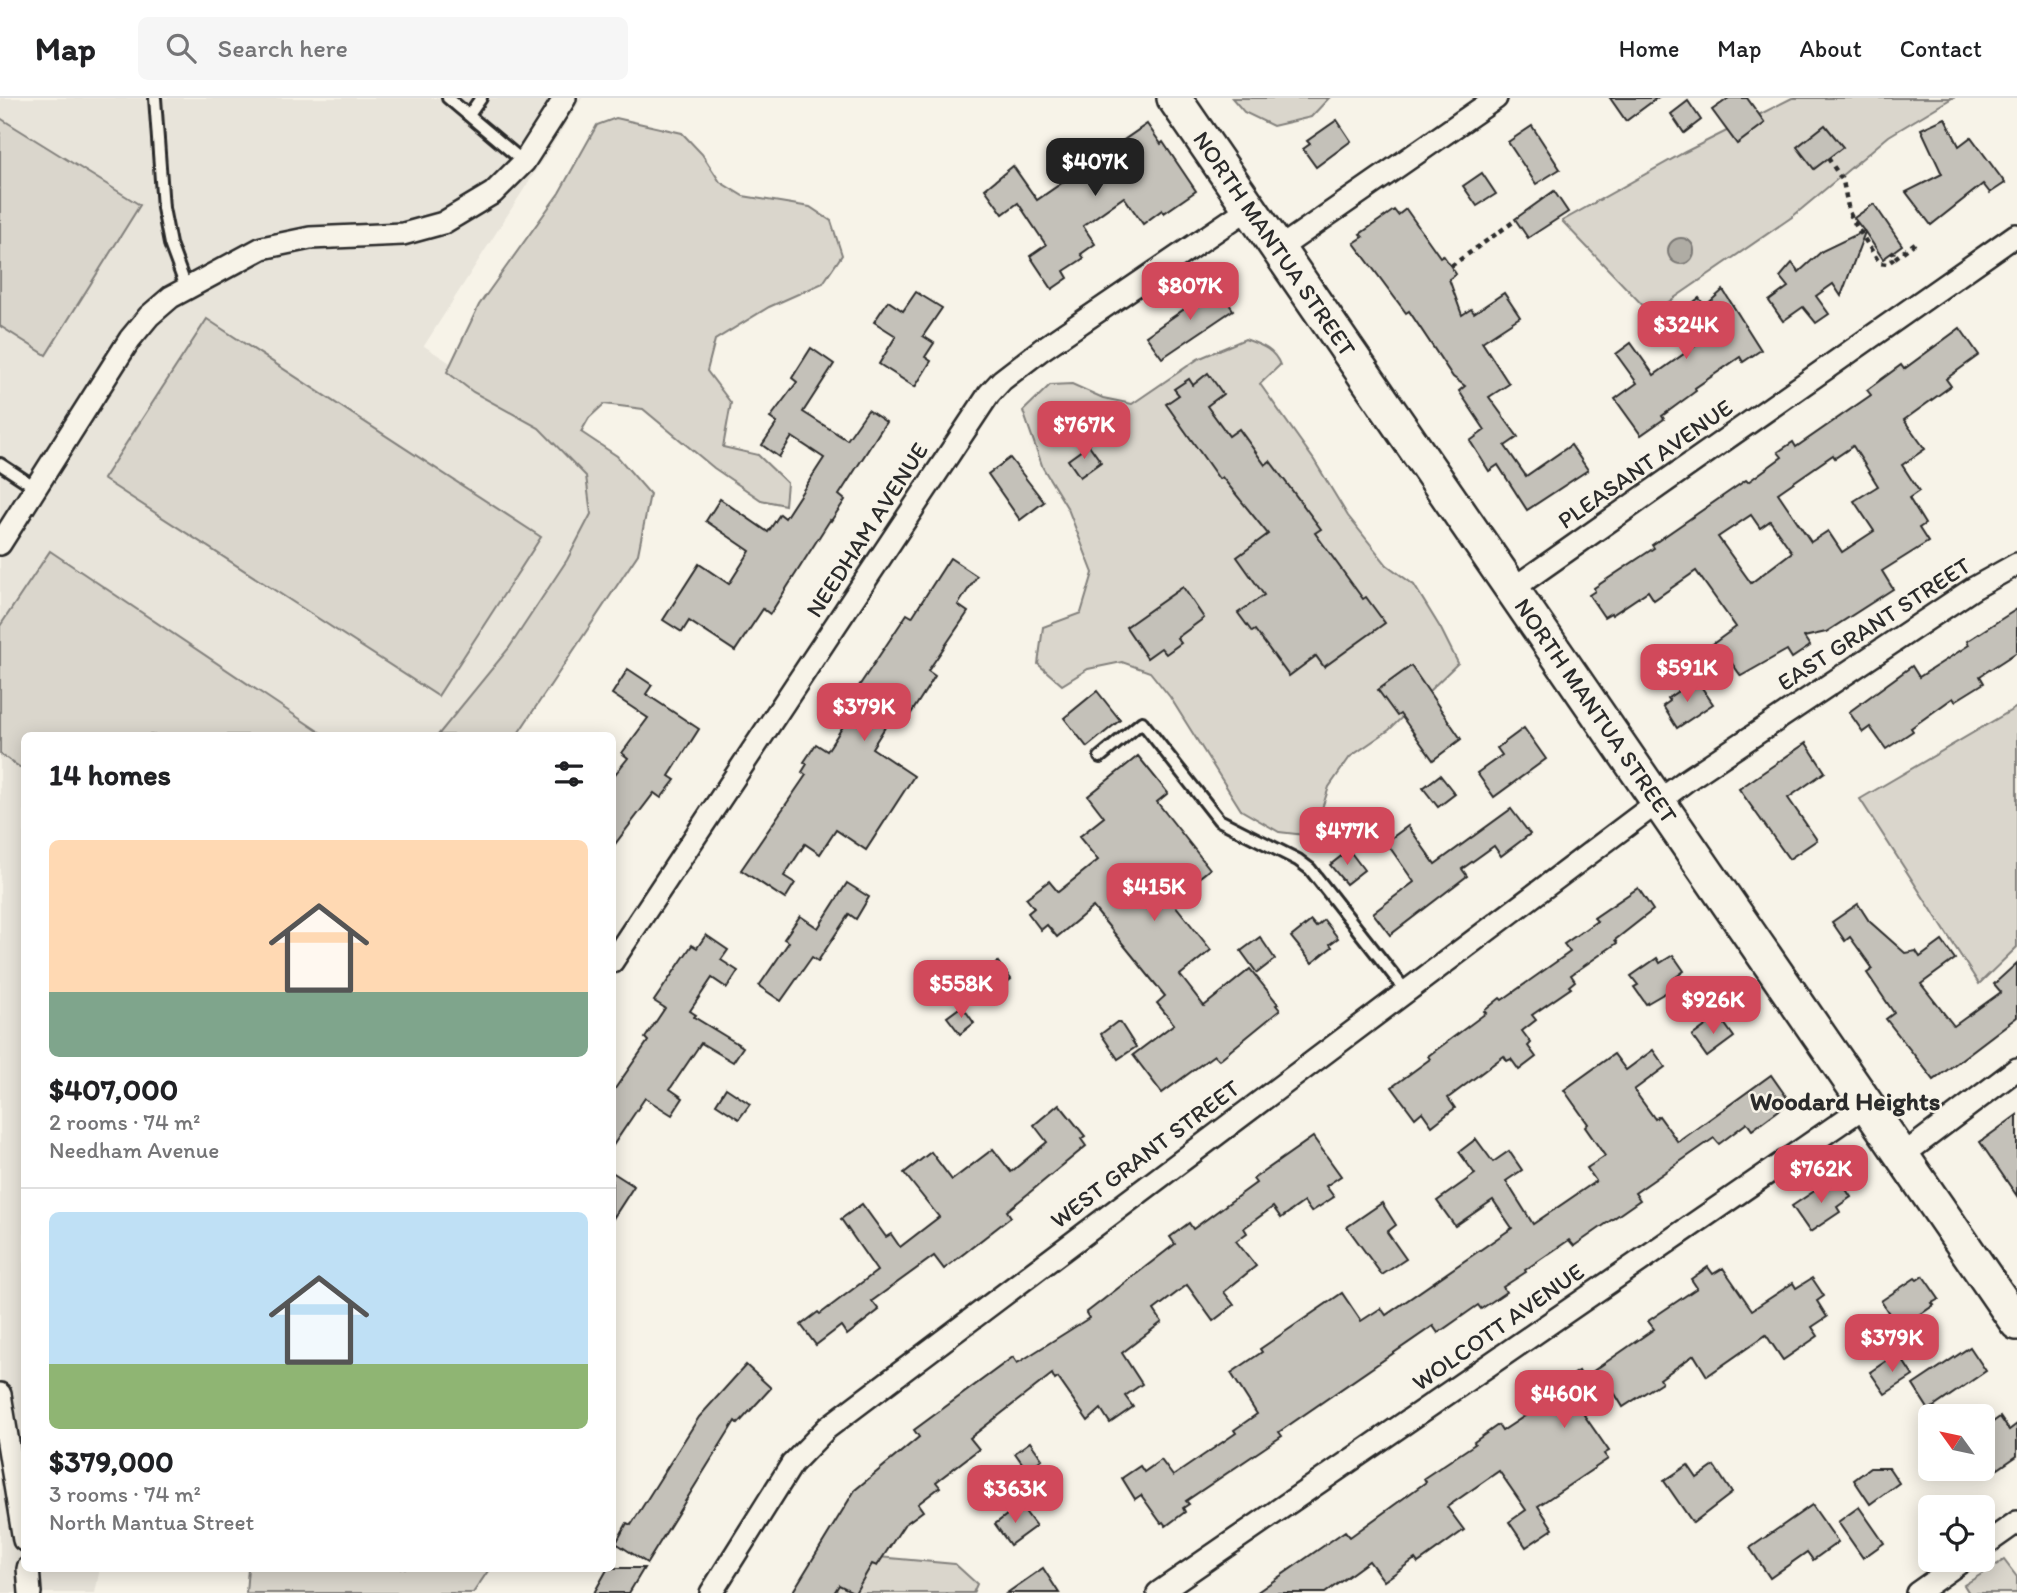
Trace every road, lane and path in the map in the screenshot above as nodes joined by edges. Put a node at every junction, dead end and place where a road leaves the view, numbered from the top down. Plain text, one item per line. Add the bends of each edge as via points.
1 (155, 98) edge
2 (448, 98) edge
3 (481, 98) edge
4 (565, 98) edge
5 (1174, 98) edge
6 (1496, 98) edge
7 (469, 115) junction
8 (1828, 158) dead end
9 (524, 162) junction
10 (1249, 208) junction
11 (1516, 220) dead end
12 (2016, 235) edge
13 (1915, 243) dead end
14 (1277, 250) junction
15 (1893, 252) dead end
16 (1895, 258) junction
17 (1451, 266) dead end
18 (186, 288) junction
19 (0, 464) edge
20 (35, 486) junction
21 (0, 544) edge
22 (2017, 564) edge
23 (1511, 590) junction
24 (1100, 757) dead end
25 (1658, 802) junction
26 (616, 956) edge
27 (1406, 991) junction
28 (2017, 1069) edge
29 (1868, 1104) junction
30 (1903, 1155) junction
31 (2009, 1305) edge
32 (0, 1394) edge
33 (21, 1522) edge
34 (2017, 1522) edge
35 (1995, 1538) edge
36 (28, 1572) edge
37 (1947, 1572) edge
38 (30, 1593) edge
39 (712, 1593) edge
40 (1158, 1593) edge
41 (1917, 1593) edge

1 - 18 lane via 163,208
2 - 7 lane
3 - 7 lane
4 - 9 street
5 - 10 main road, NORTH MANTUA STREET
6 - 14 street
7 - 9 lane
8 - 16 path via 1843,181 1849,212 1877,259 1887,264
9 - 18 street via 493,193 443,223 403,234 310,238 262,248
10 - 14 main road, NORTH MANTUA STREET
10 - 26 street, NEEDHAM AVENUE via 1041,350 989,394
11 - 17 path
12 - 23 street, PLEASANT AVENUE
13 - 16 path
14 - 23 main road, NORTH MANTUA STREET
15 - 16 path
18 - 20 street via 149,316 130,339
19 - 20 lane
20 - 21 street
22 - 25 street, EAST GRANT STREET
23 - 25 main road, NORTH MANTUA STREET
24 - 27 lane via 1142,722 1219,820 1310,869
25 - 27 street, WEST GRANT STREET
25 - 29 main road, NORTH MANTUA STREET
27 - 39 street, WEST GRANT STREET via 827,1428 792,1464
28 - 30 street
29 - 30 main road, NORTH MANTUA STREET
29 - 40 street, WOLCOTT AVENUE
30 - 31 main road, NORTH MANTUA STREET
32 - 33 street
34 - 35 street
36 - 38 street
37 - 41 street

